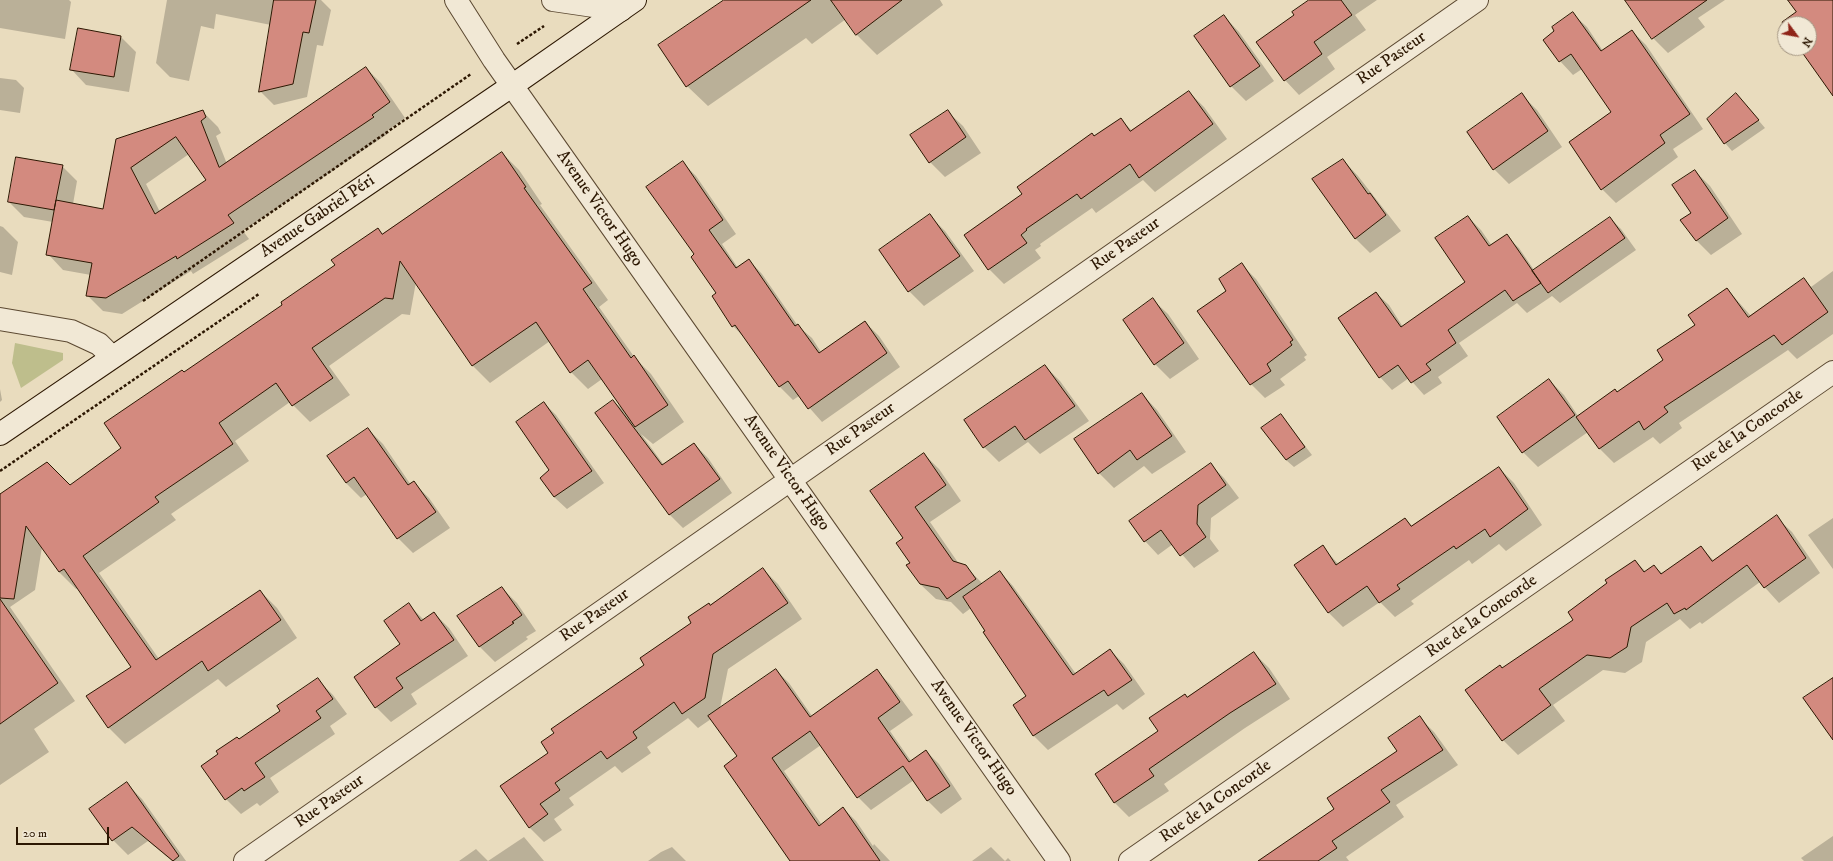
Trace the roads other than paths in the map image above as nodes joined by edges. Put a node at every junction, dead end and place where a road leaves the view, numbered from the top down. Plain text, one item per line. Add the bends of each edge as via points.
1 (456, 0) edge
2 (553, 0) edge
3 (1477, 0) edge
4 (628, 5) edge
5 (513, 85) junction
6 (0, 319) edge
7 (112, 357) junction
8 (1833, 372) edge
9 (0, 434) edge
10 (790, 480) junction
11 (245, 861) edge
12 (1059, 861) edge
13 (1130, 861) edge

1 - 5 street, Avenue Victor Hugo
2 - 4 street via 576,4
3 - 10 street, Rue Pasteur
4 - 5 street, Avenue Gabriel Péri
5 - 7 street, Avenue Gabriel Péri
5 - 10 street, Avenue Victor Hugo
6 - 7 street via 71,331 99,344
7 - 9 street, Avenue Gabriel Péri
8 - 13 street, Rue de la Concorde
10 - 11 street, Rue Pasteur
10 - 12 street, Avenue Victor Hugo

